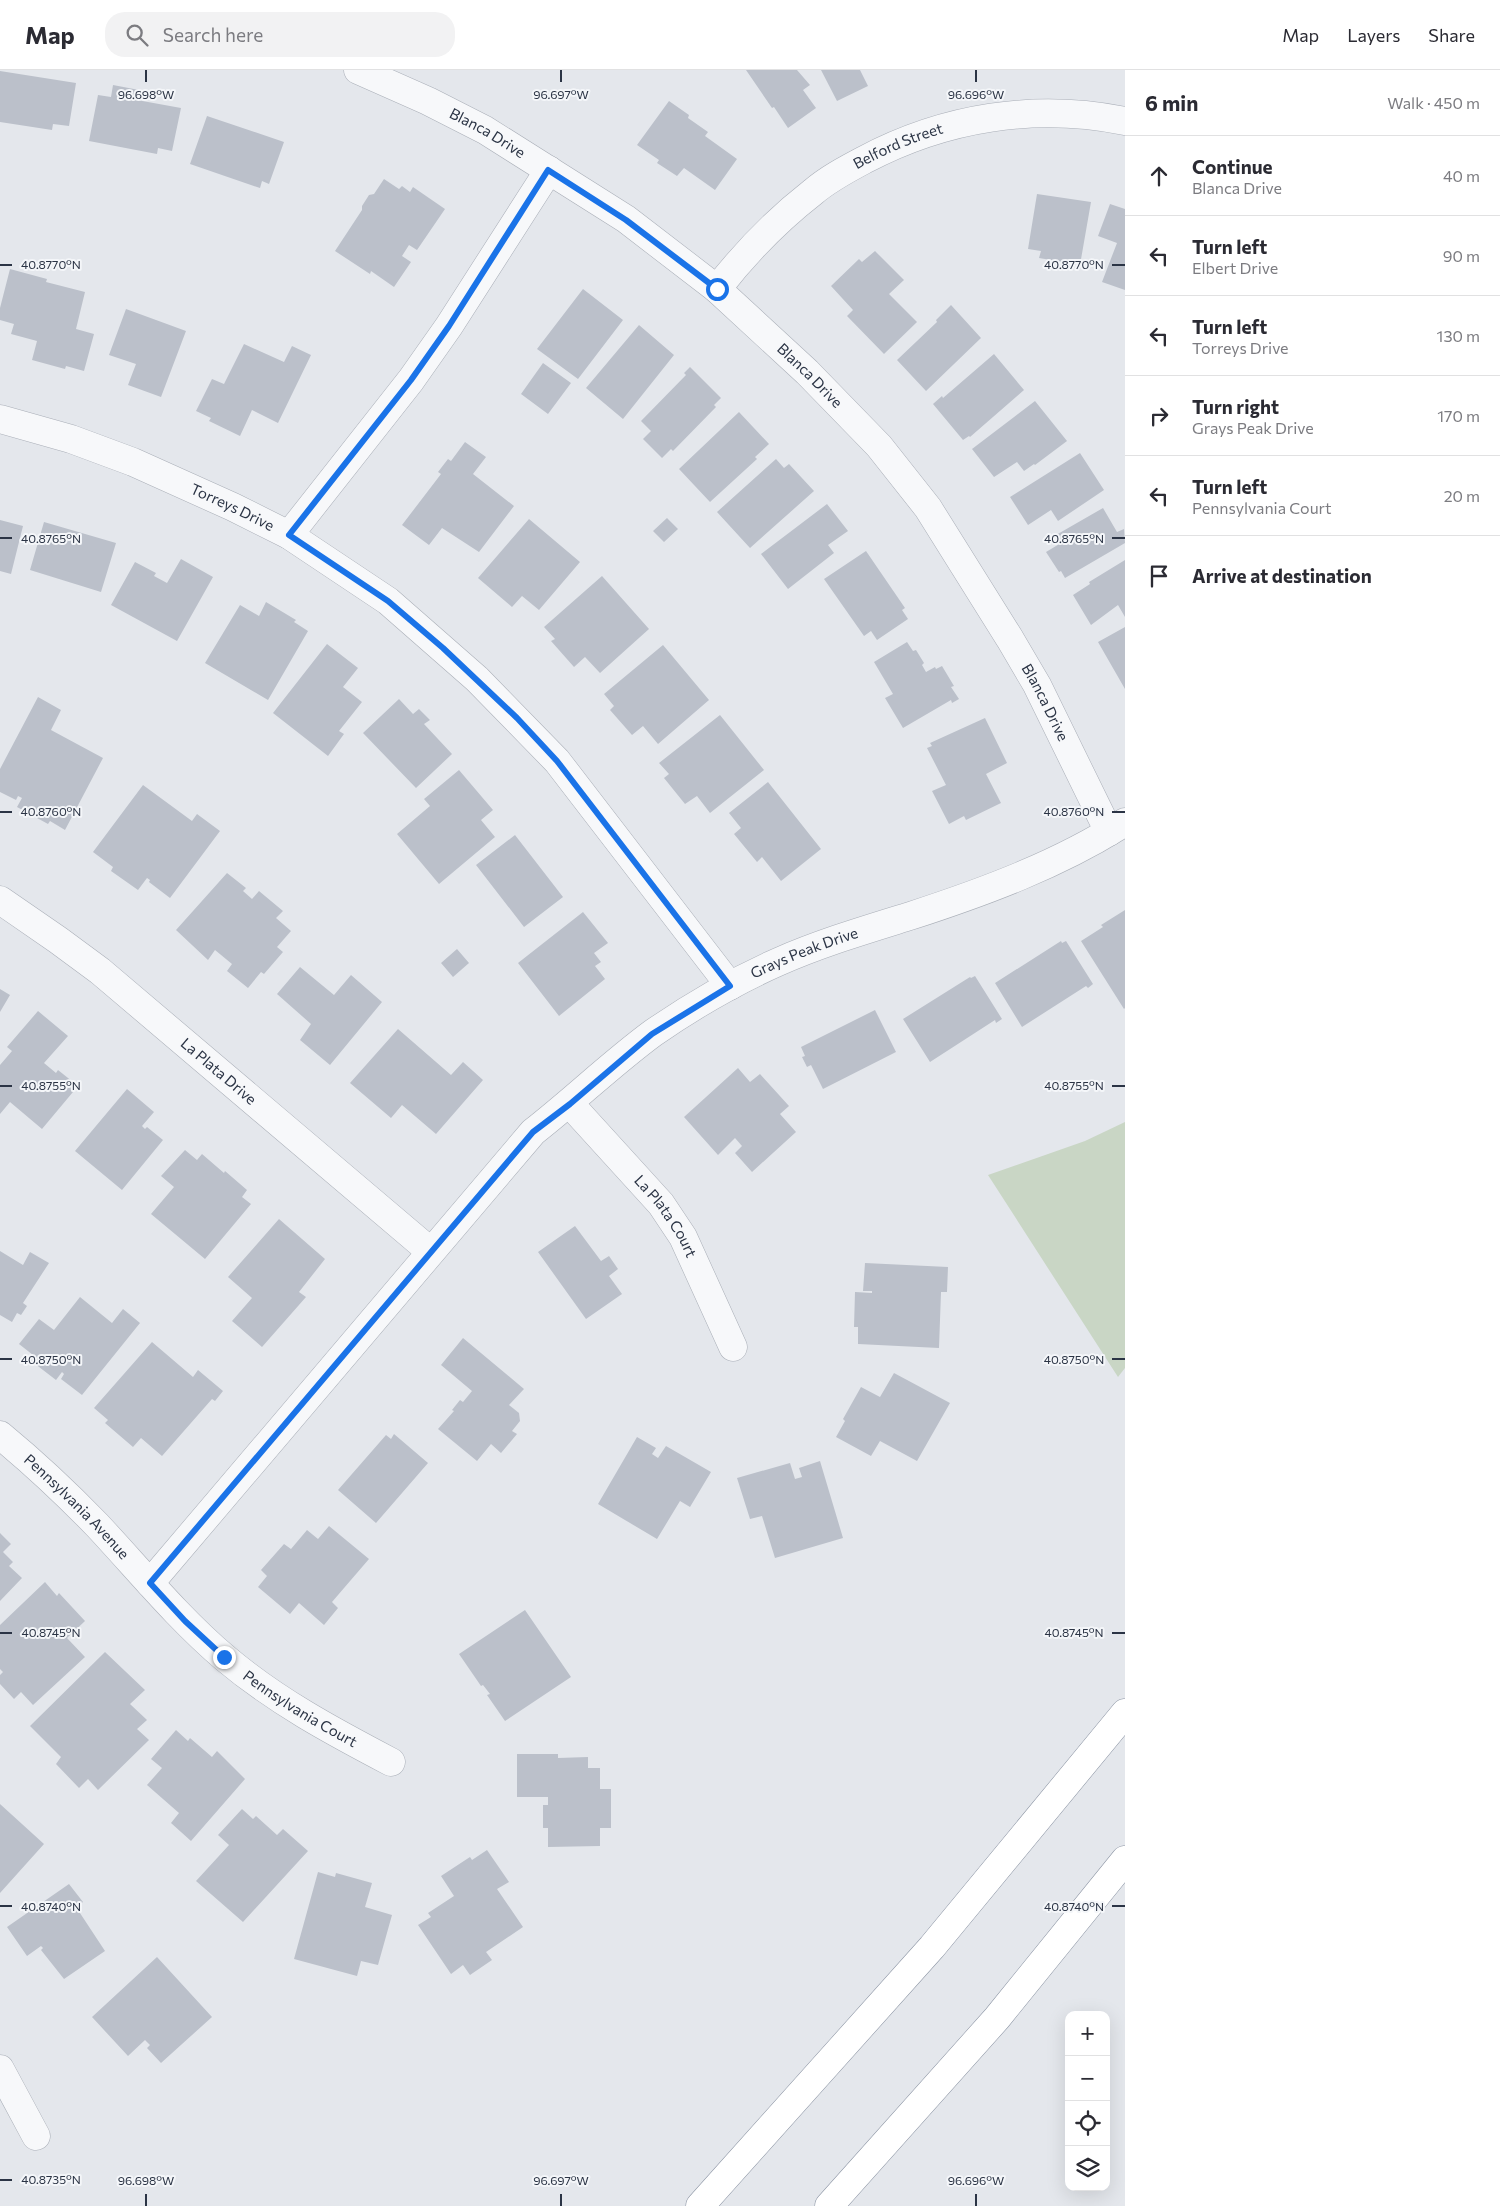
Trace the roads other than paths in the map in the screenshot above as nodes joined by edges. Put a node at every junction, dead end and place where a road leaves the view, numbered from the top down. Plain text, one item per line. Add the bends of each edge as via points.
1 (358, 70) edge
2 (1125, 121) edge
3 (548, 170) junction
4 (717, 289) junction
5 (0, 419) edge
6 (289, 535) junction
7 (1117, 827) edge
8 (0, 900) edge
9 (730, 986) junction
10 (570, 1104) junction
11 (430, 1251) junction
12 (733, 1347) dead end
13 (0, 1435) edge
14 (150, 1583) junction
15 (1125, 1713) edge
16 (391, 1762) dead end
17 (1125, 1860) edge
18 (0, 2070) edge
19 (36, 2136) dead end
20 (700, 2206) edge
21 (829, 2206) edge

1 - 3 street, Blanca Drive via 476,126
2 - 4 street, Belford Street via 1073,113 1008,114 928,131 887,147 814,190 740,259
3 - 4 street, Blanca Drive via 626,220
3 - 6 street via 438,342
4 - 7 street, Blanca Drive via 807,372 879,446 928,508 1010,639
5 - 6 street, Torreys Drive via 71,439 133,462
6 - 9 street, Torreys Drive via 388,601 517,718 557,761
7 - 9 street, Grays Peak Drive via 1003,883 816,946
8 - 11 street, La Plata Drive via 100,971
9 - 10 street, Grays Peak Drive via 652,1034
10 - 11 street, Grays Peak Drive via 533,1132
10 - 12 street, La Plata Court via 661,1204 683,1237
11 - 14 street, Grays Peak Drive
13 - 14 street, Pennsylvania Avenue via 40,1468
14 - 16 street, Pennsylvania Court via 185,1621 256,1684 306,1717
15 - 20 highway via 932,1947
17 - 21 highway via 997,2018
18 - 19 street

